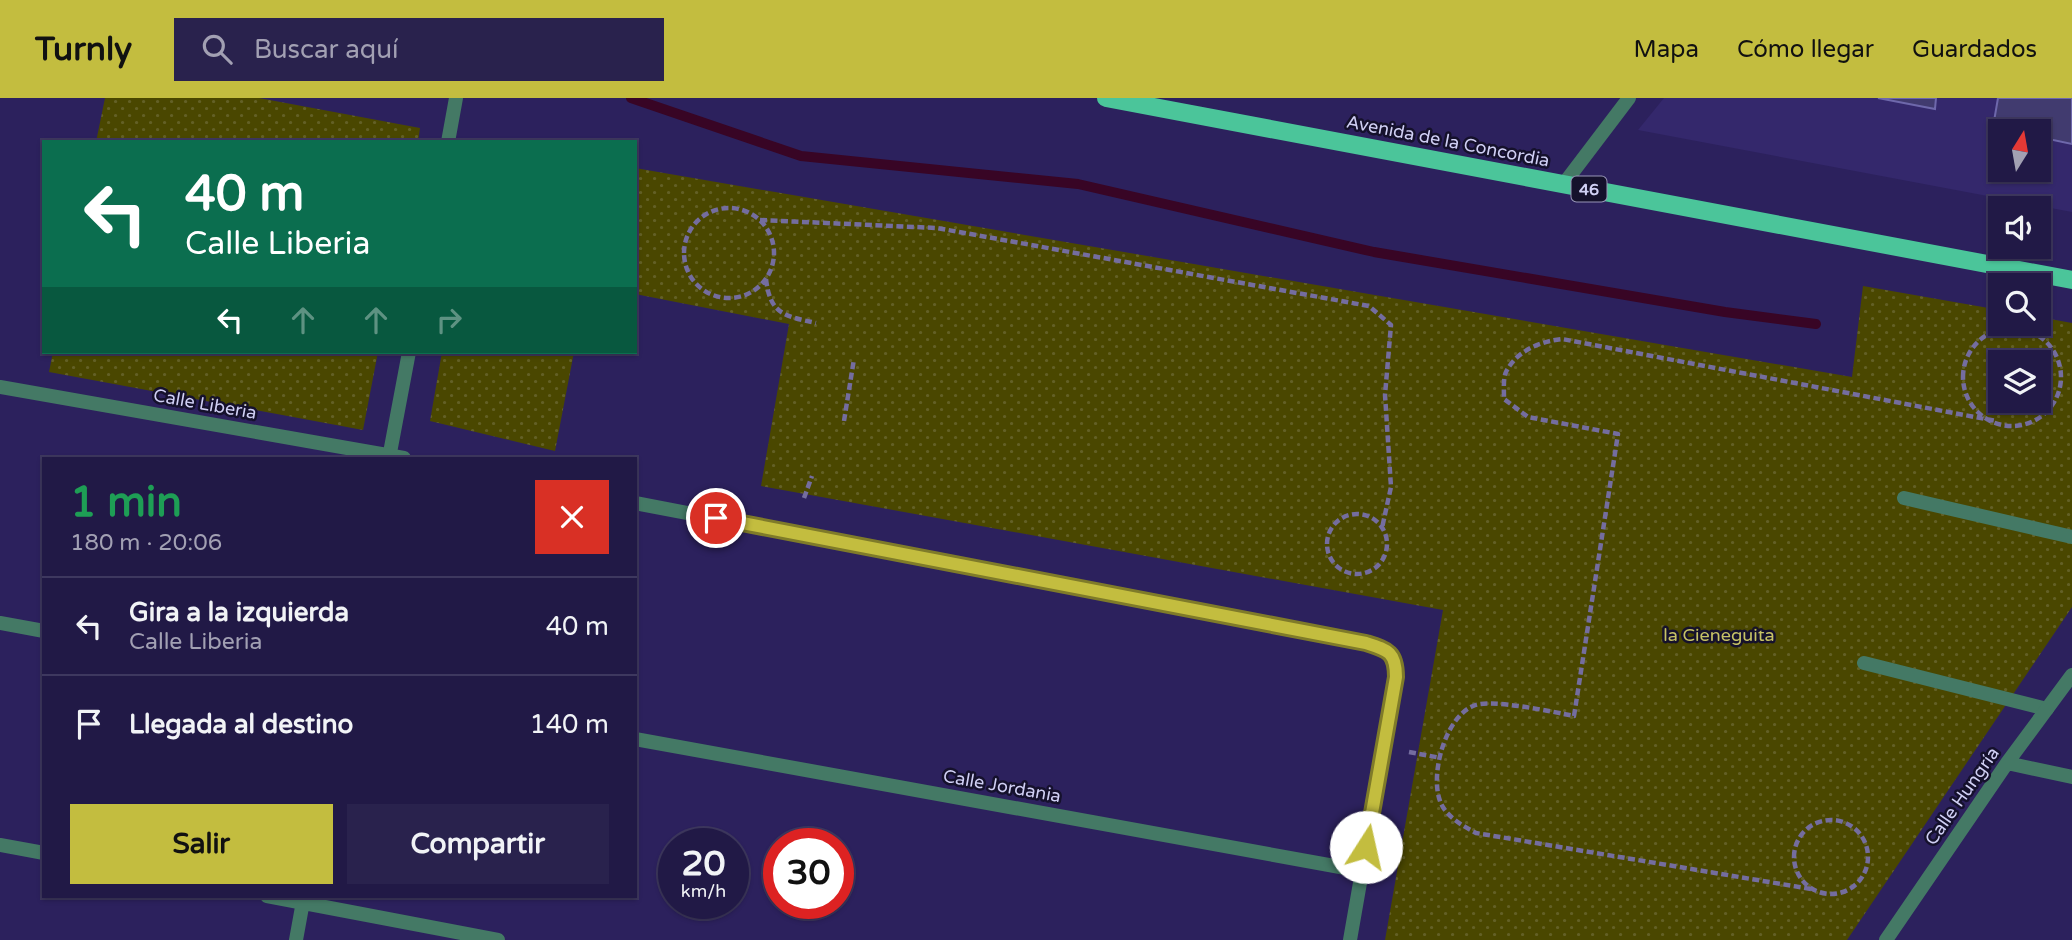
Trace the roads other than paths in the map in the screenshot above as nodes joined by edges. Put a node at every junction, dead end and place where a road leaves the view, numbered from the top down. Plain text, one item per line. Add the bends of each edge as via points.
1 (456, 98) edge
2 (1106, 98) edge
3 (1629, 98) edge
4 (448, 140) edge
5 (1563, 184) junction
6 (2072, 281) edge
7 (409, 354) edge
8 (0, 387) edge
9 (388, 457) edge
10 (394, 457) edge
11 (1904, 498) dead end
12 (637, 503) edge
13 (2072, 537) edge
14 (0, 623) edge
15 (42, 631) edge
16 (1864, 663) dead end
17 (2072, 676) edge
18 (2047, 709) junction
19 (637, 739) edge
20 (2007, 763) junction
21 (2072, 777) edge
22 (0, 845) edge
23 (42, 853) edge
24 (1362, 871) junction
25 (303, 899) edge
26 (296, 940) edge
27 (498, 940) edge
28 (1350, 940) edge
29 (1886, 940) edge

1 - 4 street
2 - 5 main road, Avenida de la Concordia / 46
3 - 5 street
5 - 6 main road, Avenida de la Concordia / 46
7 - 10 street
8 - 9 street, Calle Liberia
11 - 13 street
12 - 24 street via 1386,649 1396,661 1396,677
14 - 15 street
16 - 18 street
17 - 18 street, Calle Hungría
18 - 20 street, Calle Hungría
19 - 24 street, Calle Jordania
20 - 21 street
20 - 29 street, Calle Hungría
22 - 23 street
24 - 28 street
25 - 26 street
25 - 27 street

